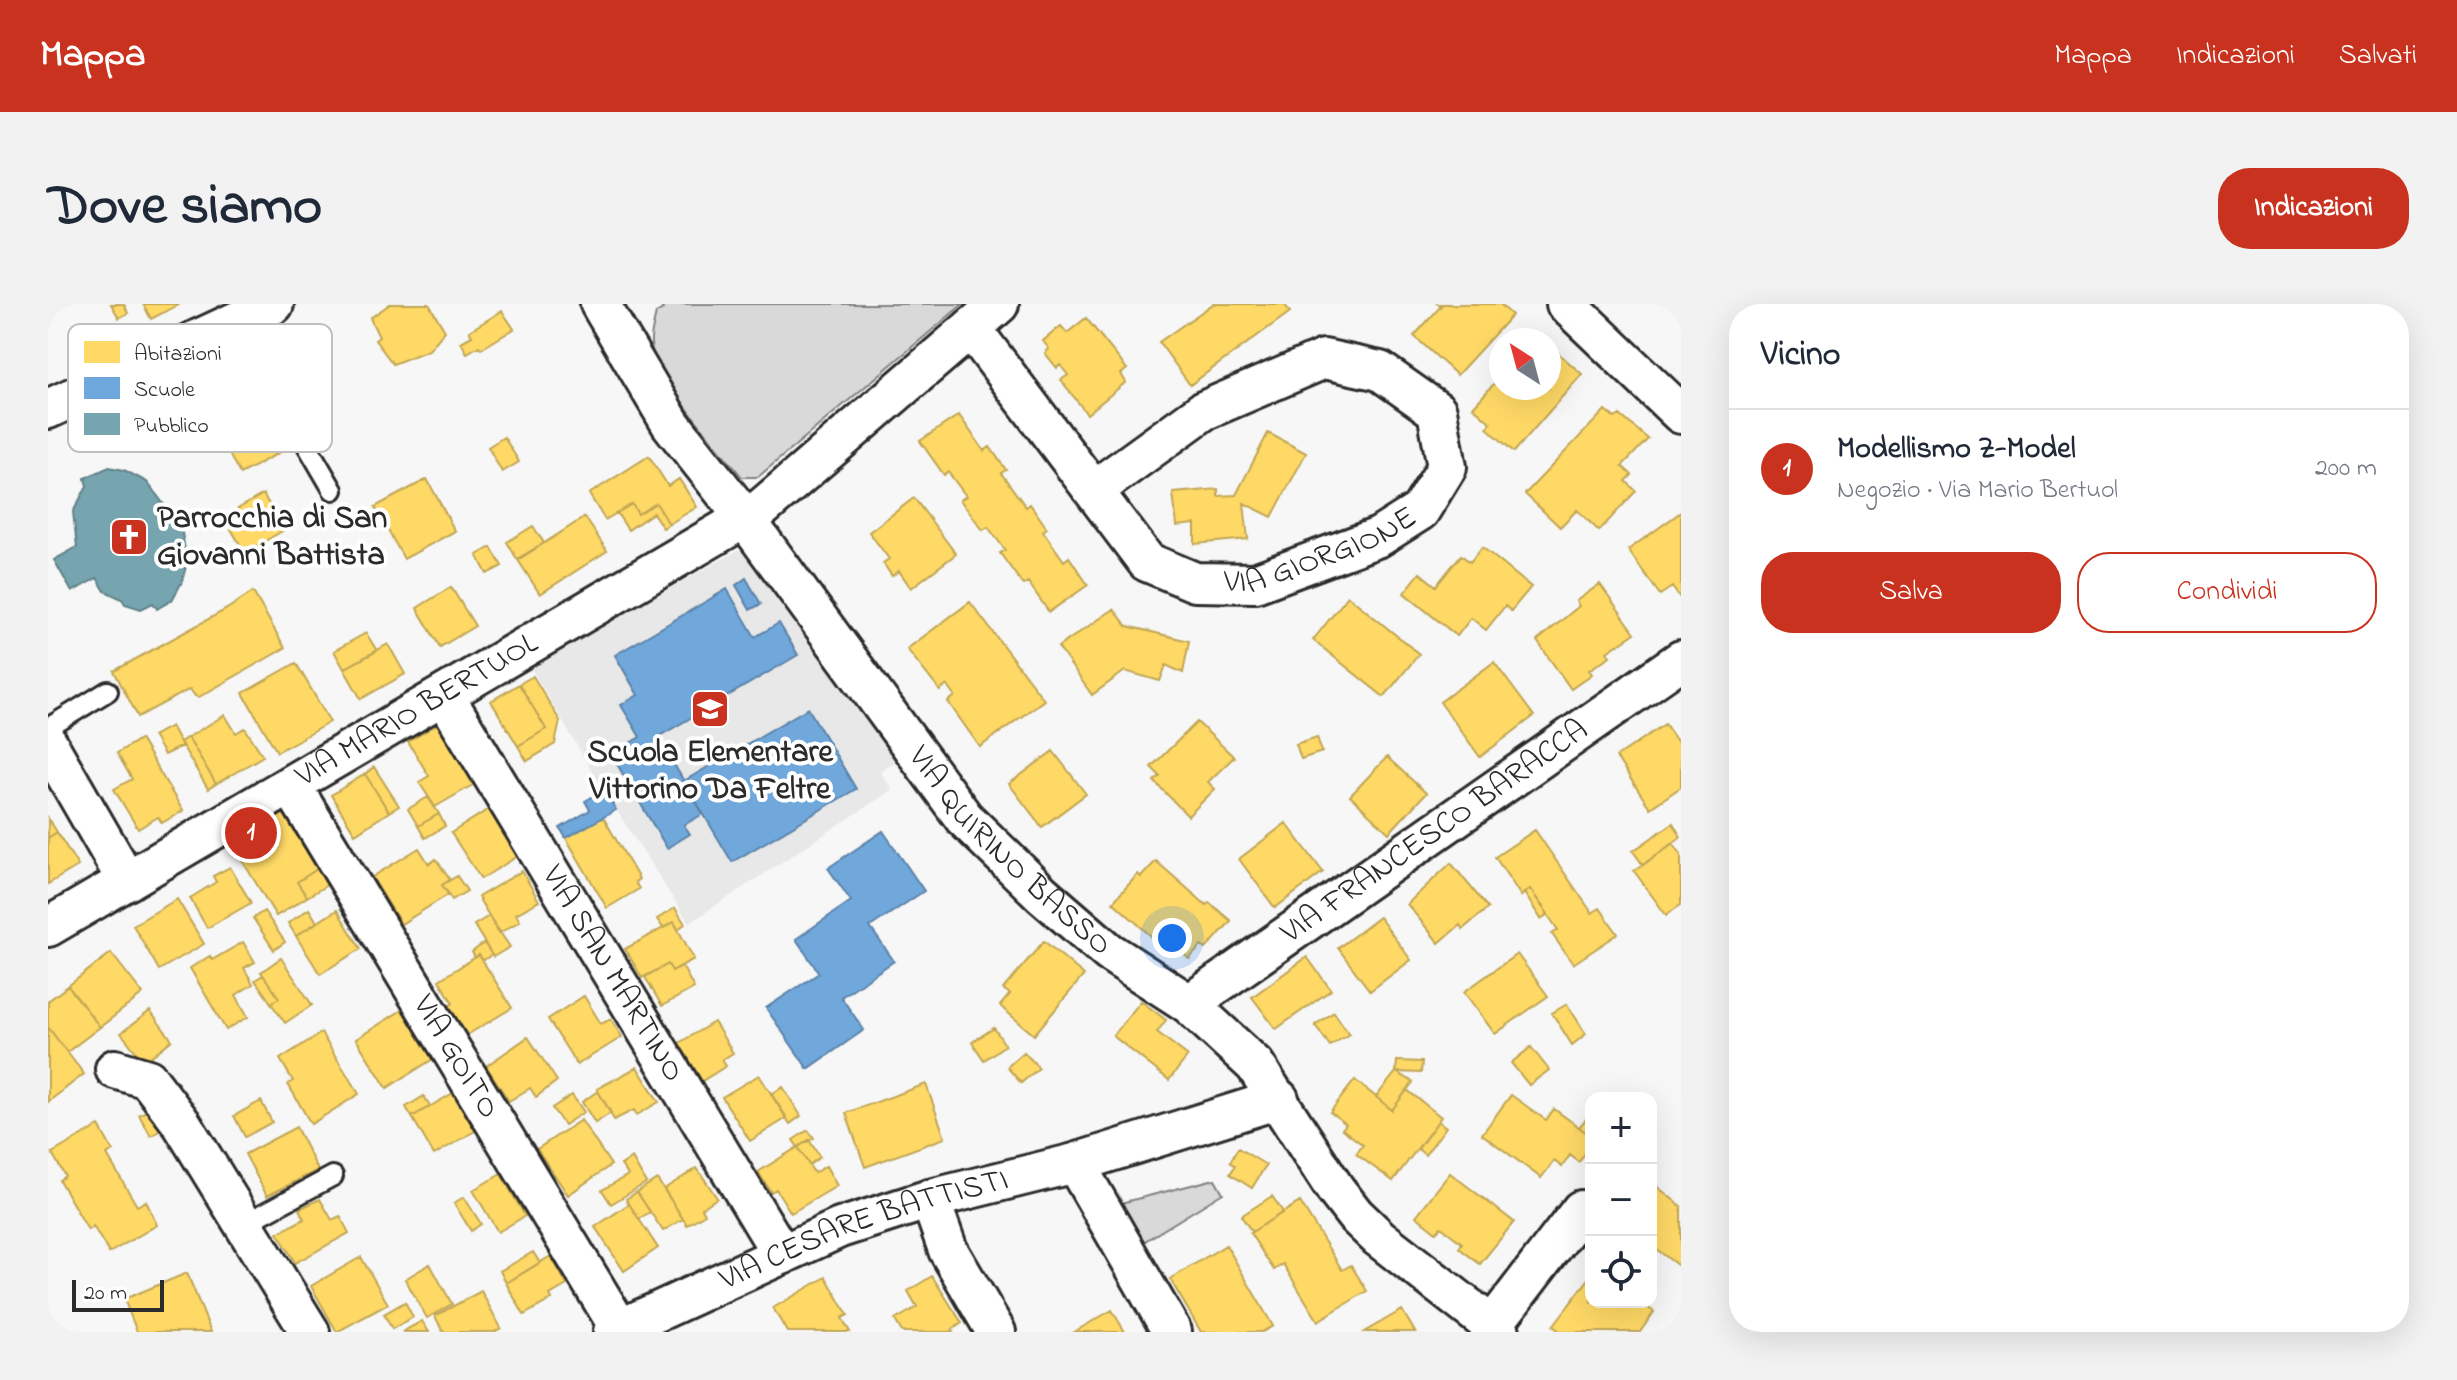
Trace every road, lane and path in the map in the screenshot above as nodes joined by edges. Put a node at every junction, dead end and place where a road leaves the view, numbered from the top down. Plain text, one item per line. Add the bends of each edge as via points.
1 (600, 304) edge
2 (1566, 304) edge
3 (258, 310) edge
4 (985, 316) edge
5 (228, 324) edge
6 (68, 400) edge
7 (48, 409) edge
8 (1681, 414) edge
9 (317, 452) edge
10 (333, 490) dead end
11 (1094, 490) junction
12 (744, 517) junction
13 (1681, 660) edge
14 (108, 691) dead end
15 (444, 695) junction
16 (48, 728) edge
17 (48, 744) edge
18 (291, 785) junction
19 (127, 881) junction
20 (48, 927) edge
21 (1189, 1004) junction
22 (115, 1069) dead end
23 (1279, 1099) junction
24 (1075, 1163) junction
25 (333, 1176) dead end
26 (930, 1199) junction
27 (1581, 1210) dead end
28 (244, 1224) junction
29 (782, 1255) junction
30 (1496, 1329) edge
31 (617, 1330) edge
32 (310, 1332) edge
33 (996, 1332) edge
34 (1172, 1332) edge

1 - 12 street, VIA QUIRINO BASSO via 671,424
2 - 8 street
3 - 5 street
4 - 11 street, VIA GIORGIONE
4 - 12 street, VIA MARIO BERTUOL via 762,508
6 - 7 street
9 - 10 lane
11 - 11 street, VIA GIORGIONE via 1147,562 1195,582 1255,583 1379,537 1420,511 1447,467 1437,411 1380,371 1324,359 1203,411
12 - 15 street, VIA MARIO BERTUOL
12 - 21 street, VIA QUIRINO BASSO via 964,818 1109,952
13 - 21 street, VIA FRANCESCO BARACCA
14 - 16 lane
15 - 18 street, VIA MARIO BERTUOL
15 - 29 street, VIA SAN MARTINO
17 - 19 street
18 - 19 street, VIA MARIO BERTUOL
18 - 31 street, VIA GOITO
19 - 20 street, VIA MARIO BERTUOL
21 - 23 street, VIA QUIRINO BASSO via 1255,1065
22 - 28 street via 148,1079
23 - 24 street, VIA CESARE BATTISTI
23 - 30 street, VIA QUIRINO BASSO via 1355,1215
24 - 26 street, VIA CESARE BATTISTI
24 - 34 street
25 - 28 lane
26 - 29 street, VIA CESARE BATTISTI via 840,1228
26 - 33 street via 948,1250
27 - 30 street, VIA QUIRINO BASSO
28 - 32 street
29 - 31 street, VIA CESARE BATTISTI

